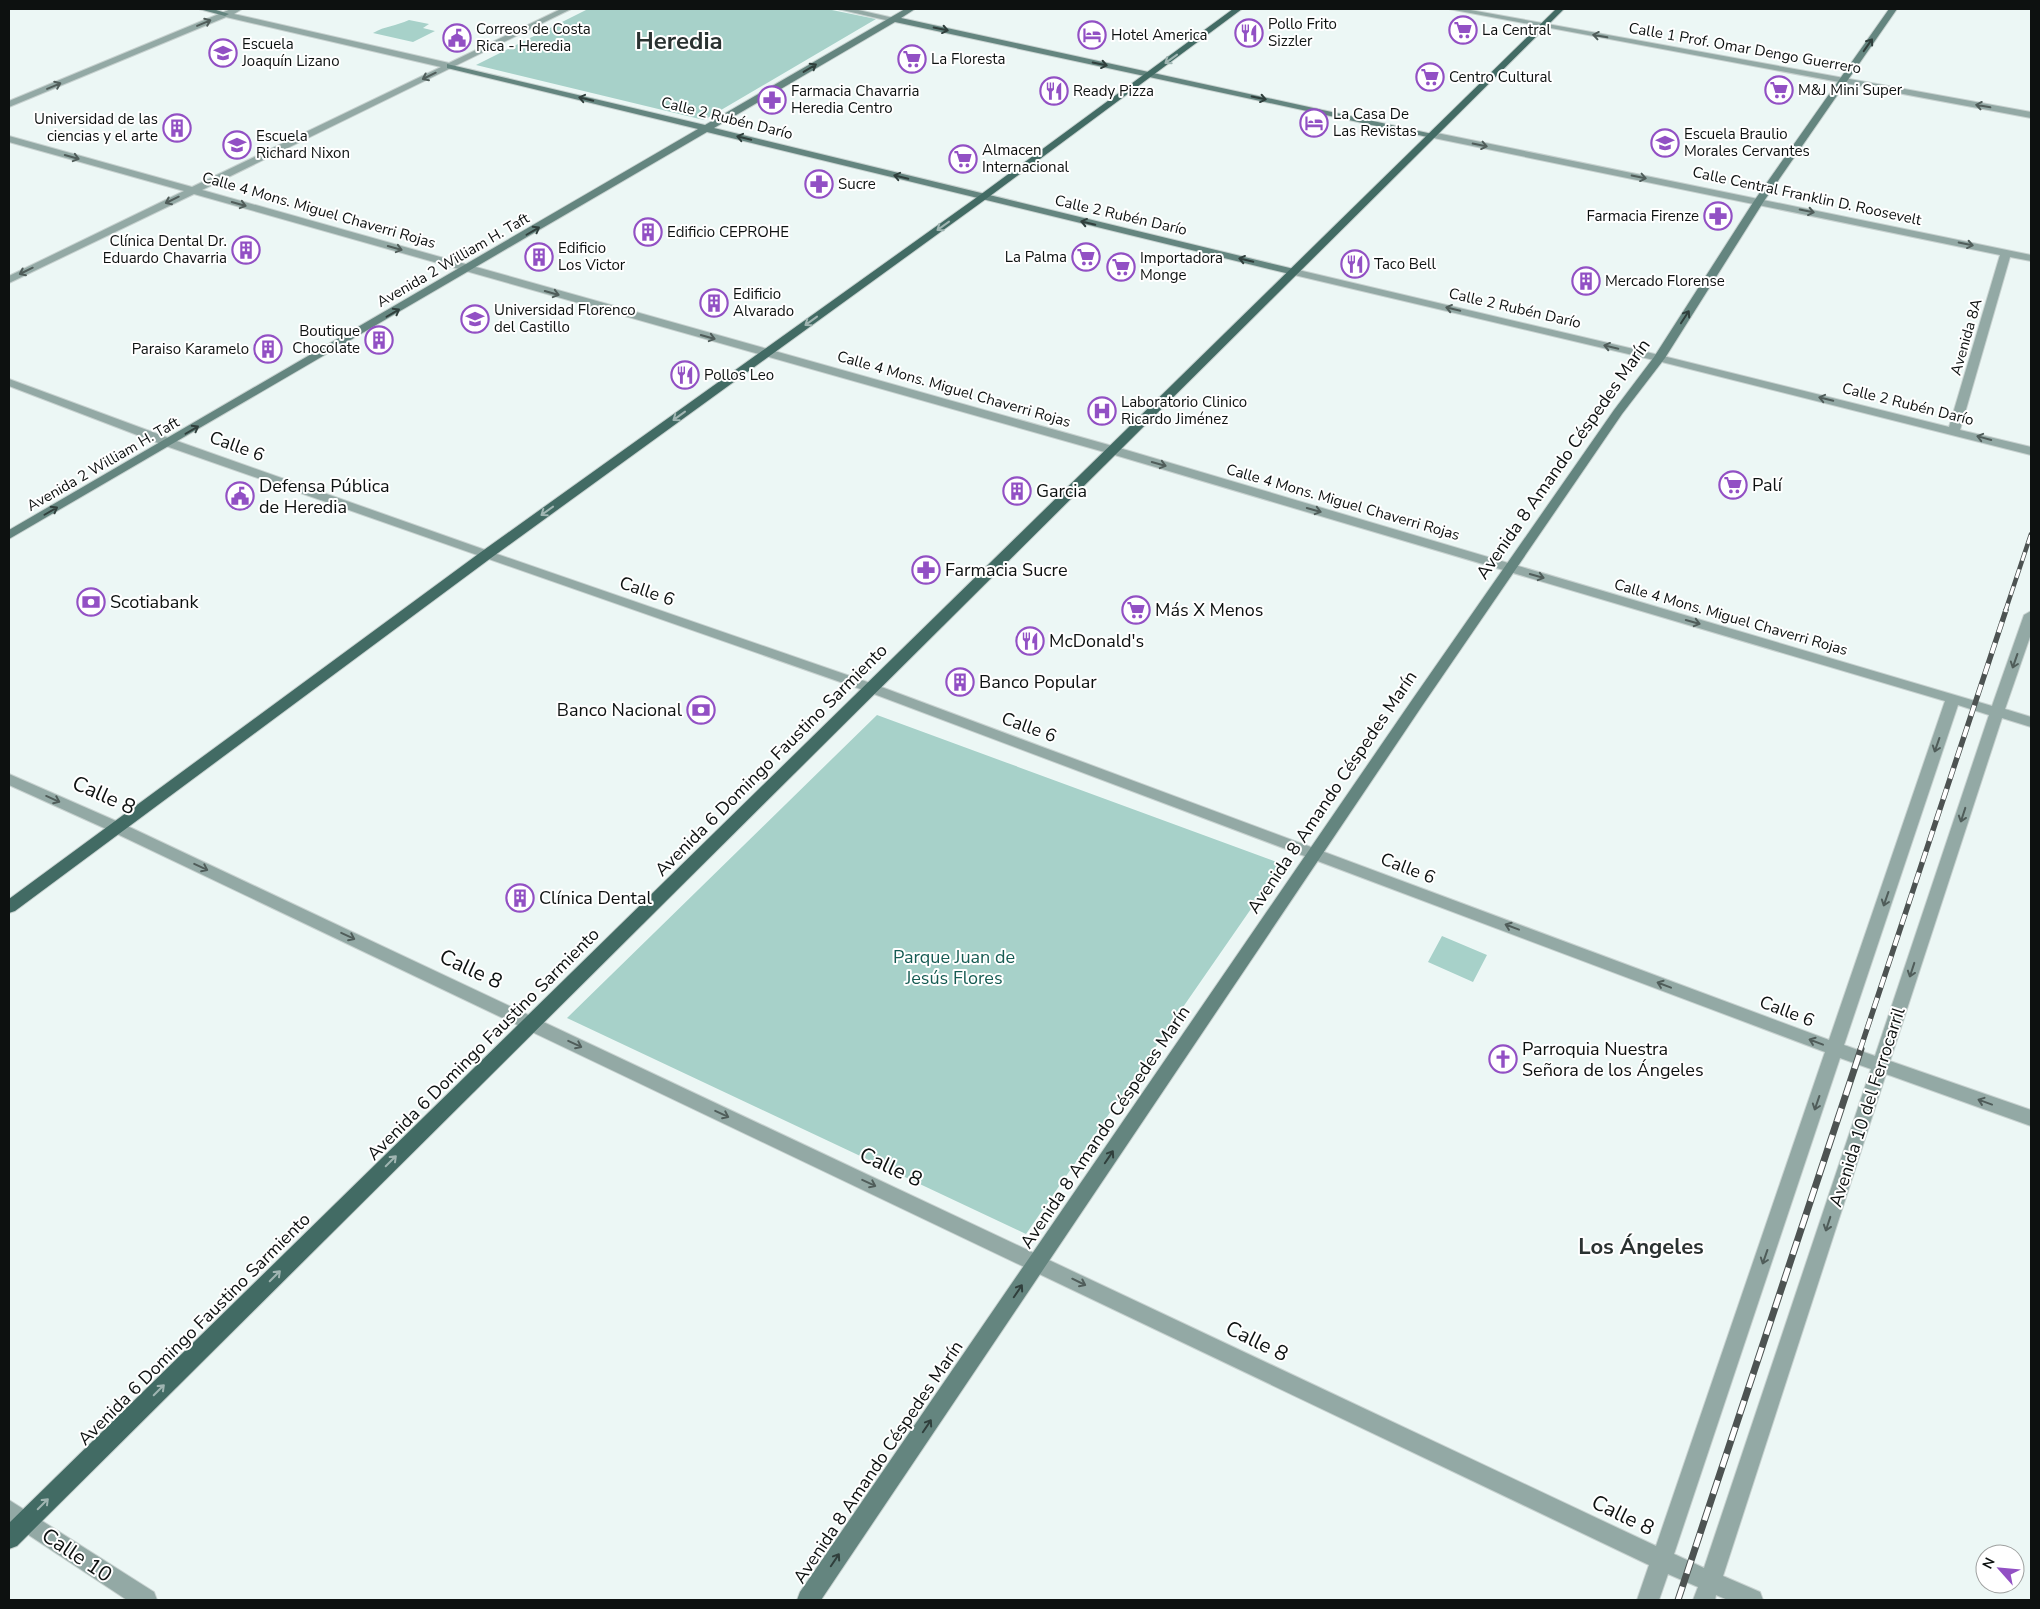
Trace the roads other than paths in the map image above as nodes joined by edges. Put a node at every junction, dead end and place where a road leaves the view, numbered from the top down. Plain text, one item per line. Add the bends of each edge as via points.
1 (203, 9) edge
2 (238, 9) edge
3 (567, 9) edge
4 (842, 9) edge
5 (911, 9) edge
6 (1238, 9) edge
7 (1453, 9) edge
8 (1560, 9) edge
9 (1893, 9) edge
10 (225, 14) junction
11 (894, 19) junction
12 (1543, 25) junction
13 (450, 66) junction
14 (1149, 74) junction
15 (1844, 80) junction
16 (9, 104) edge
17 (2031, 115) edge
18 (708, 129) junction
19 (1432, 135) junction
20 (9, 138) edge
21 (192, 191) junction
22 (982, 197) junction
23 (1759, 201) junction
24 (2006, 253) junction
25 (2031, 258) edge
26 (468, 269) junction
27 (1294, 272) junction
28 (9, 280) edge
29 (766, 353) junction
30 (1658, 358) junction
31 (9, 382) edge
32 (1954, 430) junction
33 (170, 443) junction
34 (1112, 450) junction
35 (2031, 451) edge
36 (9, 536) edge
37 (486, 555) junction
38 (1510, 568) junction
39 (2031, 615) edge
40 (871, 688) junction
41 (1953, 699) junction
42 (1997, 712) junction
43 (2031, 722) edge
44 (9, 779) edge
45 (118, 828) junction
46 (1315, 853) junction
47 (9, 907) edge
48 (531, 1023) junction
49 (1835, 1049) junction
50 (1881, 1064) junction
51 (2031, 1118) edge
52 (1038, 1262) junction
53 (17, 1515) edge
54 (9, 1538) edge
55 (1662, 1560) junction
56 (1711, 1580) junction
57 (146, 1600) edge
58 (808, 1600) edge
59 (1648, 1600) edge
60 (1704, 1600) edge
61 (1752, 1600) edge

1 - 10 street, Calle 2 Rubén Darío
2 - 10 street
3 - 13 street
4 - 11 street, Calle Central Franklin D. Roosevelt
5 - 11 street, Avenida 2 William H. Taft
6 -> 14 main road
7 - 12 street, Calle 1 Prof. Omar Dengo Guerrero
8 - 12 main road, Avenida 6 Domingo Faustino Sarmiento
15 -> 9 street, Avenida 8 Amando Céspedes Marín
10 - 13 street, Calle 2 Rubén Darío
16 -> 10 street
11 -> 14 street, Calle Central Franklin D. Roosevelt
18 -> 11 street, Avenida 2 William H. Taft
15 -> 12 street, Calle 1 Prof. Omar Dengo Guerrero
12 - 19 main road, Avenida 6 Domingo Faustino Sarmiento
18 -> 13 street, Calle 2 Rubén Darío
13 -> 21 street
14 -> 19 street, Calle Central Franklin D. Roosevelt
14 - 22 main road
17 -> 15 street, Calle 1 Prof. Omar Dengo Guerrero
15 - 23 street, Avenida 8 Amando Céspedes Marín
22 -> 18 street, Calle 2 Rubén Darío
26 -> 18 street, Avenida 2 William H. Taft
19 -> 23 street, Calle Central Franklin D. Roosevelt
19 - 27 main road, Avenida 6 Domingo Faustino Sarmiento
20 -> 21 street, Calle 4 Mons. Miguel Chaverri Rojas
21 -> 26 street, Calle 4 Mons. Miguel Chaverri Rojas
21 -> 28 street
27 -> 22 street, Calle 2 Rubén Darío
22 -> 29 main road
23 -> 24 street, Calle Central Franklin D. Roosevelt
30 -> 23 street, Avenida 8 Amando Céspedes Marín
24 - 25 street, Calle Central Franklin D. Roosevelt
24 - 32 street, Avenida 8A
26 -> 29 street, Calle 4 Mons. Miguel Chaverri Rojas
33 -> 26 street, Avenida 2 William H. Taft
30 -> 27 street, Calle 2 Rubén Darío
27 - 34 main road, Avenida 6 Domingo Faustino Sarmiento
29 - 34 street, Calle 4 Mons. Miguel Chaverri Rojas
29 -> 37 main road
32 -> 30 street, Calle 2 Rubén Darío
30 - 38 street, Avenida 8 Amando Céspedes Marín
31 - 33 street, Calle 6
35 -> 32 street, Calle 2 Rubén Darío
36 -> 33 street, Avenida 2 William H. Taft
33 - 37 street, Calle 6
34 -> 38 street, Calle 4 Mons. Miguel Chaverri Rojas
34 - 40 main road, Avenida 6 Domingo Faustino Sarmiento
37 - 40 street, Calle 6
37 - 45 main road
38 -> 41 street, Calle 4 Mons. Miguel Chaverri Rojas
38 - 46 street, Avenida 8 Amando Céspedes Marín
39 -> 42 street, Avenida 10 del Ferrocarril
40 - 46 street, Calle 6
40 - 48 main road, Avenida 6 Domingo Faustino Sarmiento
41 - 42 street, Calle 4 Mons. Miguel Chaverri Rojas
41 -> 49 street
42 - 43 street, Calle 4 Mons. Miguel Chaverri Rojas
42 -> 50 street, Avenida 10 del Ferrocarril
44 -> 45 street, Calle 8
45 - 47 main road
45 -> 48 street, Calle 8
49 -> 46 street, Calle 6
52 -> 46 street, Avenida 8 Amando Céspedes Marín
48 -> 52 street, Calle 8
53 -> 48 main road, Avenida 6 Domingo Faustino Sarmiento
49 - 50 street, Calle 6
49 -> 55 street
51 -> 50 street, Calle 6
50 -> 56 street, Avenida 10 del Ferrocarril
52 -> 55 street, Calle 8
58 -> 52 street, Avenida 8 Amando Céspedes Marín
53 - 54 main road, Avenida 6 Domingo Faustino Sarmiento
53 - 57 street, Calle 10
55 - 56 street, Calle 8
55 - 59 street
56 - 60 street, Avenida 10 del Ferrocarril
56 - 61 street, Calle 8

